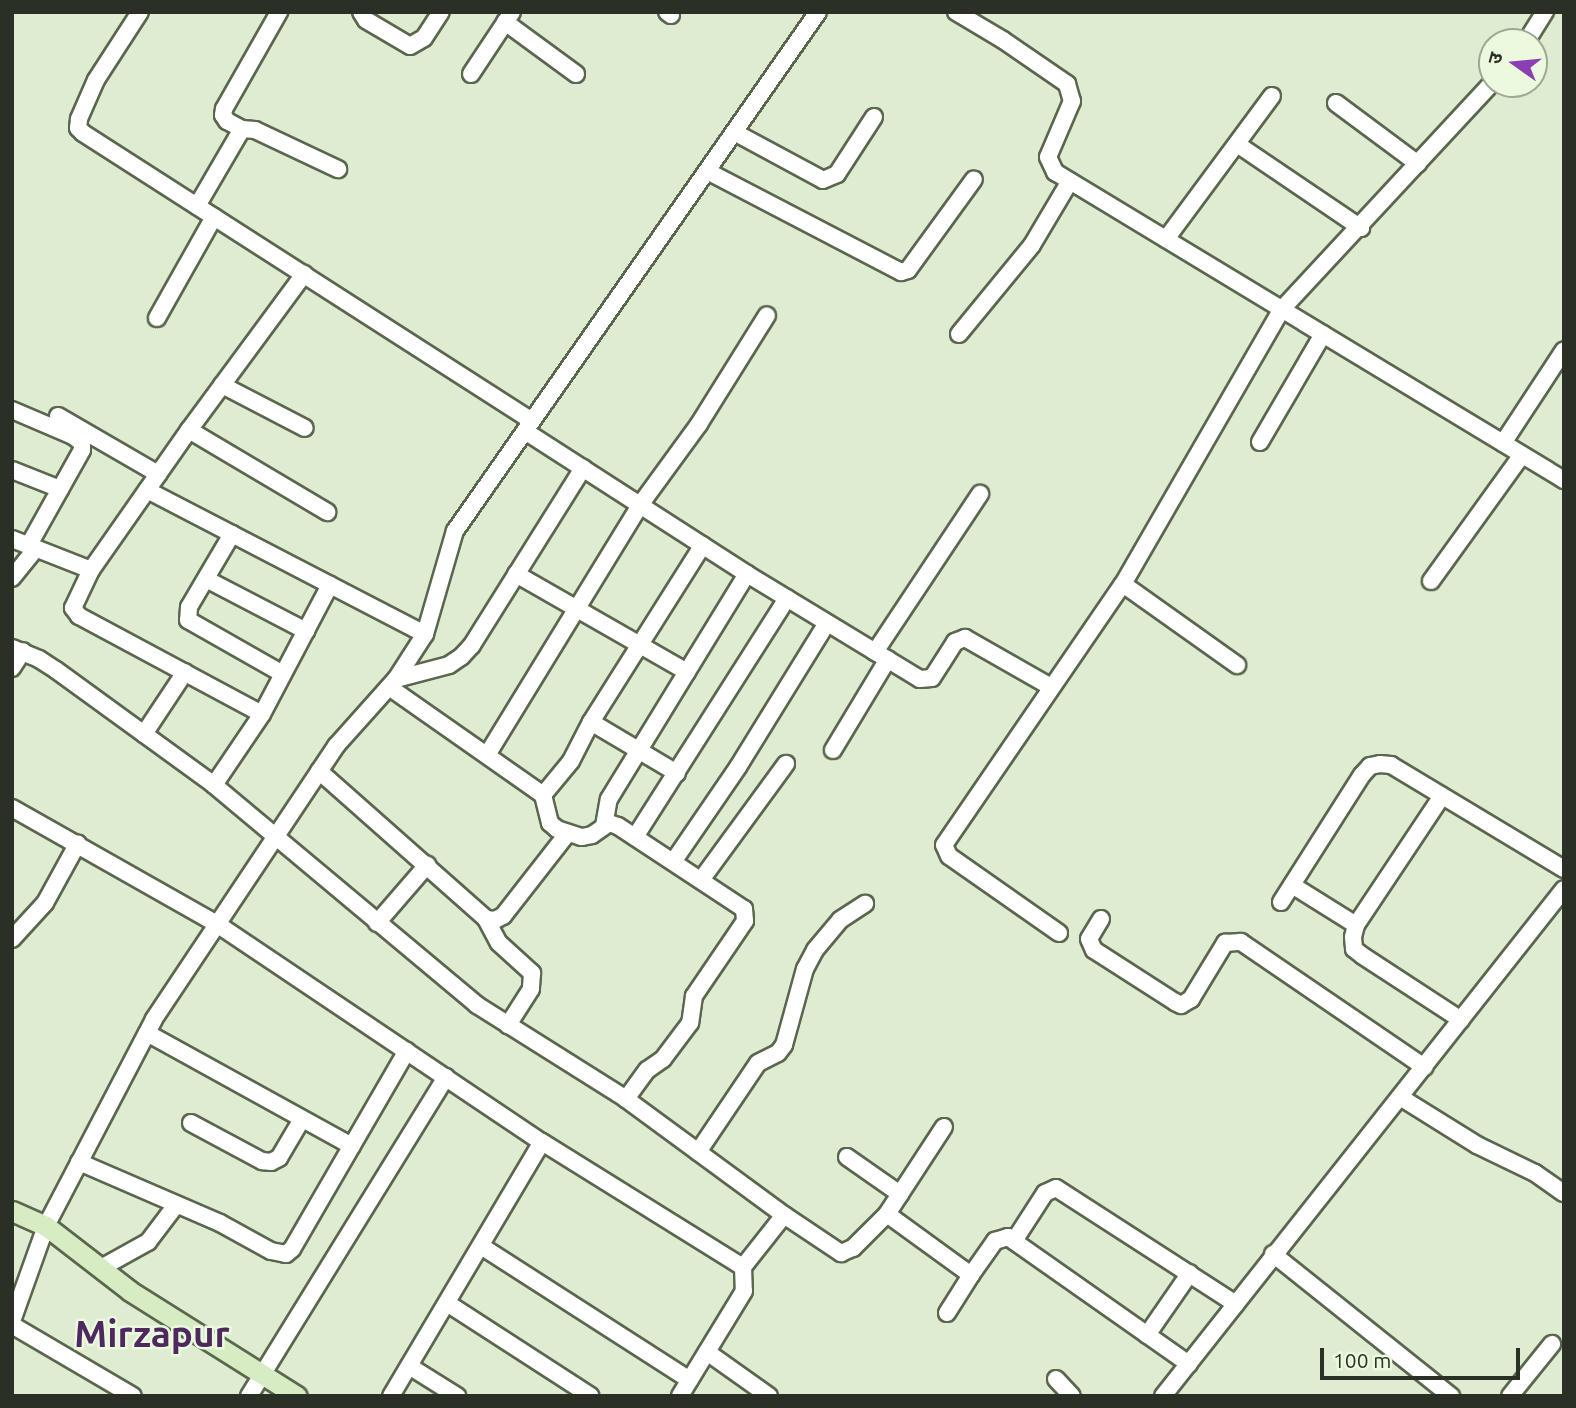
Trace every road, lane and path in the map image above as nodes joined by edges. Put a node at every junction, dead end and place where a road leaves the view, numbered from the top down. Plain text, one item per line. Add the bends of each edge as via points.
1 (279, 12) edge
2 (361, 12) edge
3 (441, 12) edge
4 (818, 12) edge
5 (956, 12) edge
6 (1545, 12) edge
7 (132, 15) edge
8 (509, 17) edge
9 (1535, 28) edge
10 (471, 74) dead end
11 (576, 74) dead end
12 (1272, 96) dead end
13 (1478, 98) edge
14 (1336, 103) dead end
15 (874, 117) dead end
16 (242, 129) junction
17 (734, 132) junction
18 (1237, 144) junction
19 (1418, 164) junction
20 (338, 169) dead end
21 (707, 171) junction
22 (974, 179) dead end
23 (1070, 181) junction
24 (197, 206) junction
25 (214, 216) junction
26 (1361, 228) junction
27 (1166, 239) junction
28 (304, 274) junction
29 (1282, 309) junction
30 (767, 315) dead end
31 (157, 318) dead end
32 (959, 334) dead end
33 (1323, 334) junction
34 (1564, 351) edge
35 (222, 385) junction
36 (12, 410) edge
37 (58, 416) dead end
38 (528, 426) junction
39 (305, 428) dead end
40 (188, 430) junction
41 (85, 438) junction
42 (1260, 442) dead end
43 (1503, 443) junction
44 (1522, 455) junction
45 (583, 468) junction
46 (12, 470) edge
47 (158, 474) junction
48 (1564, 480) edge
49 (60, 489) junction
50 (147, 490) junction
51 (980, 494) dead end
52 (640, 505) junction
53 (327, 512) dead end
54 (232, 534) junction
55 (12, 538) edge
56 (703, 545) junction
57 (33, 547) junction
58 (91, 570) junction
59 (516, 574) junction
60 (747, 574) junction
61 (12, 578) edge
62 (205, 579) junction
63 (1431, 581) dead end
64 (1123, 584) junction
65 (330, 585) junction
66 (787, 598) junction
67 (577, 609) junction
68 (827, 623) junction
69 (306, 631) junction
70 (425, 634) junction
71 (640, 645) junction
72 (18, 650) edge
73 (881, 656) junction
74 (1237, 665) dead end
75 (12, 668) edge
76 (185, 672) junction
77 (687, 672) junction
78 (283, 674) junction
79 (393, 683) junction
80 (1051, 687) junction
81 (262, 714) junction
82 (591, 722) junction
83 (144, 734) junction
84 (638, 750) junction
85 (833, 750) dead end
86 (487, 755) junction
87 (786, 764) dead end
88 (319, 771) junction
89 (677, 773) junction
90 (214, 785) junction
91 (543, 795) junction
92 (1442, 796) junction
93 (12, 808) edge
94 (604, 826) junction
95 (567, 834) junction
96 (275, 838) junction
97 (635, 838) junction
98 (78, 843) junction
99 (673, 862) junction
100 (427, 865) junction
101 (1564, 869) edge
102 (701, 880) junction
103 (1292, 885) junction
104 (1562, 895) edge
105 (1281, 902) dead end
106 (865, 904) dead end
107 (12, 914) edge
108 (486, 919) junction
109 (1101, 919) dead end
110 (27, 923) junction
111 (377, 923) junction
112 (217, 925) junction
113 (1356, 925) junction
114 (1059, 933) dead end
115 (12, 939) edge
116 (1461, 1020) junction
117 (508, 1025) junction
118 (147, 1033) junction
119 (407, 1051) junction
120 (1424, 1066) junction
121 (446, 1077) junction
122 (1400, 1097) junction
123 (626, 1099) junction
124 (302, 1119) junction
125 (191, 1123) dead end
126 (944, 1127) dead end
127 (542, 1142) junction
128 (352, 1146) junction
129 (698, 1152) junction
130 (847, 1157) dead end
131 (79, 1162) junction
132 (1564, 1193) edge
133 (900, 1194) junction
134 (176, 1205) junction
135 (12, 1211) edge
136 (887, 1214) junction
137 (784, 1215) junction
138 (46, 1226) junction
139 (1014, 1241) junction
140 (481, 1246) junction
141 (1273, 1254) junction
142 (743, 1267) junction
143 (101, 1268) junction
144 (1190, 1273) junction
145 (971, 1275) junction
146 (447, 1303) junction
147 (1236, 1304) junction
148 (947, 1313) dead end
149 (12, 1323) edge
150 (1146, 1335) junction
151 (1552, 1344) dead end
152 (707, 1352) junction
153 (1188, 1364) junction
154 (409, 1366) junction
155 (262, 1374) junction
156 (1056, 1379) dead end
157 (690, 1380) junction
158 (1166, 1395) edge
159 (133, 1396) edge
160 (249, 1396) edge
161 (297, 1396) edge
162 (391, 1396) edge
163 (457, 1396) edge
164 (591, 1396) edge
165 (680, 1396) edge
166 (769, 1396) edge
167 (1072, 1396) edge
168 (1451, 1396) edge
169 (1510, 1396) edge

1 - 16 street via 224,109 227,121
2 - 3 street via 366,20 410,46 424,37
4 - 17 street
5 - 23 street via 1067,84 1072,101 1048,157 1055,172
6 - 9 street
7 - 24 street via 96,80 78,128
8 - 10 street
8 - 11 street
12 - 18 street
13 - 19 street
14 - 19 street
15 - 17 street via 837,174 823,180
16 - 20 street via 255,130
16 - 24 street
17 - 21 street
18 - 26 street
18 - 27 street
19 - 26 street
21 - 22 street via 901,272 908,270
21 - 38 street
23 - 27 street
23 - 32 street via 1032,245
24 - 25 street
25 - 28 street
25 - 31 street
26 - 29 street
27 - 29 street
28 - 35 street
28 - 38 street
29 - 33 street
29 - 64 street
30 - 52 street via 699,424
33 - 42 street
33 - 43 street
34 - 43 street
35 - 39 street
35 - 40 street
36 - 41 street
37 - 41 street
38 - 45 street
38 - 70 street via 455,531
40 - 47 street
40 - 53 street
41 - 47 street
41 - 49 street
43 - 44 street
44 - 48 street
44 - 63 street
45 - 52 street
45 - 59 street
46 - 49 street
47 - 50 street
49 - 57 street
50 - 54 street
50 - 58 street
51 - 73 street
52 - 56 street
52 - 67 street
54 - 62 street
54 - 65 street
55 - 57 street
56 - 60 street
56 - 71 street
57 - 58 street
57 - 61 street
58 - 76 street via 75,612
59 - 67 street
59 - 79 street via 461,657
60 - 66 street
60 - 77 street
62 - 69 street
62 - 78 street via 189,607 188,620
64 - 74 street
64 - 80 street
65 - 69 street
65 - 70 street
66 - 68 street
66 - 89 street
67 - 71 street
67 - 86 street
68 - 73 street
68 - 99 street
69 - 78 street
70 - 79 street
71 - 77 street
71 - 82 street
72 - 75 street
72 - 83 street via 56,670
73 - 80 street via 926,680 932,678 955,642 965,638
73 - 85 street
76 - 81 street
76 - 83 street
77 - 84 street
78 - 81 street
79 - 86 street
79 - 88 street
80 - 114 street via 944,845 949,856
81 - 90 street
82 - 84 street
82 - 91 street via 567,768
83 - 90 street
84 - 89 street
84 - 94 street via 609,799
86 - 91 street
87 - 102 street
88 - 96 street
88 - 100 street
89 - 97 street
90 - 96 street
91 - 95 street via 550,822
92 - 101 street
92 - 103 street via 1391,765 1370,766
92 - 113 street
93 - 98 street
94 - 95 street via 592,835
94 - 97 street via 618,826
95 - 108 street via 503,916
96 - 111 street
96 - 112 street
97 - 99 street
98 - 110 street via 45,903
98 - 112 street
99 - 102 street
100 - 108 street
100 - 111 street
102 - 123 street via 739,904 745,921 694,996 690,1023
103 - 105 street
103 - 113 street
104 - 116 street
106 - 129 street via 840,920 815,950 805,968 784,1045 758,1063
107 - 110 street
108 - 117 street via 499,943 532,973 531,989
109 - 120 street via 1089,939 1094,950 1181,1005 1191,999 1225,943 1241,942
110 - 115 street
111 - 117 street
112 - 118 street
112 - 119 street
113 - 116 street via 1354,949
116 - 120 street
117 - 123 street
118 - 124 street
118 - 131 street
119 - 121 street
119 - 128 street
120 - 122 street
121 - 127 street
121 - 155 street
122 - 132 street
122 - 141 street
123 - 129 street
124 - 125 street via 279,1158 271,1162
124 - 128 street
126 - 133 street
127 - 140 street
127 - 142 street
128 - 134 street via 286,1254
129 - 137 street
130 - 133 street
131 - 134 street
131 - 138 street
133 - 136 street
134 - 143 street via 148,1242
135 - 138 main road
136 - 137 street via 853,1248 841,1253
136 - 145 street
137 - 142 street
138 - 143 main road
138 - 149 street
139 - 144 street via 1045,1193 1056,1188
139 - 145 street via 1008,1237 995,1241
139 - 150 street
140 - 146 street
140 - 157 street
141 - 147 street
141 - 168 street
142 - 152 street via 744,1291
143 - 155 main road
144 - 147 street
144 - 150 street
145 - 148 street
146 - 154 street
146 - 164 street
147 - 153 street
149 - 159 street
150 - 153 street
151 - 169 street
152 - 157 street
152 - 166 street
153 - 158 street
154 - 162 street
154 - 163 street
155 - 160 street
155 - 161 main road
156 - 167 street
157 - 165 street

